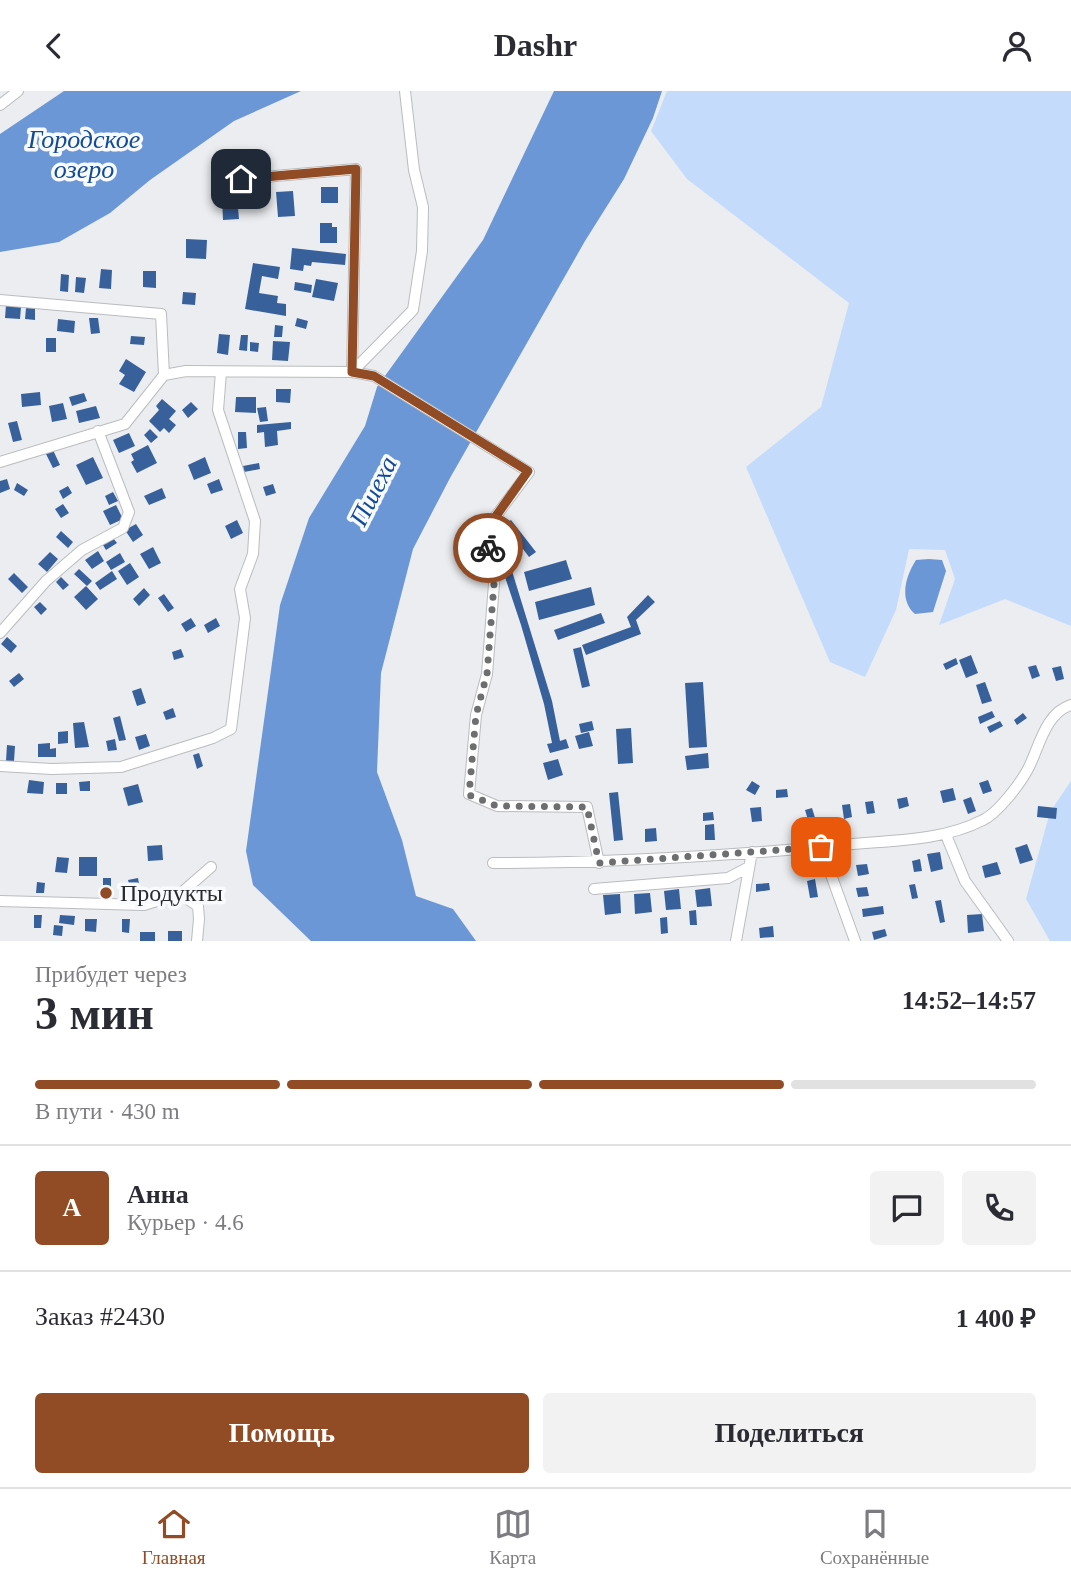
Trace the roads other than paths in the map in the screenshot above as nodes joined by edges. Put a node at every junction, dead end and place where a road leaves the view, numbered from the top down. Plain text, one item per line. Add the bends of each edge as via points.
1 (18, 91) edge
2 (405, 91) edge
3 (0, 105) edge
4 (241, 179) dead end
5 (0, 300) edge
6 (352, 372) junction
7 (221, 373) junction
8 (164, 375) junction
9 (98, 431) junction
10 (0, 461) edge
11 (0, 633) edge
12 (1071, 705) edge
13 (0, 766) edge
14 (946, 835) junction
15 (821, 847) junction
16 (752, 852) junction
17 (493, 863) dead end
18 (599, 863) junction
19 (211, 867) dead end
20 (749, 867) junction
21 (594, 889) dead end
22 (180, 894) junction
23 (0, 901) edge
24 (197, 941) edge
25 (736, 941) edge
26 (855, 941) edge
27 (1008, 941) edge

1 - 3 street
2 - 6 street via 423,208 413,310
4 - 6 street via 356,169
5 - 8 street via 161,314
6 - 7 street
6 - 18 street via 374,376 528,471 484,533 495,571 487,674 476,715 469,795 497,806 587,807
7 - 8 street
7 - 13 street via 218,410 255,521 253,555 240,589 245,618 231,729 121,767
8 - 9 street via 125,424
9 - 10 street
9 - 11 street via 129,512 123,528 82,550 46,581
12 - 14 street via 1062,708 1046,728 1012,792 986,819
14 - 15 street
14 - 27 street via 965,881
15 - 16 street
15 - 26 street
16 - 18 street
16 - 20 street
17 - 18 street
19 - 22 street
20 - 21 street via 728,879
20 - 25 street
22 - 23 street via 144,905
22 - 24 street via 198,906

